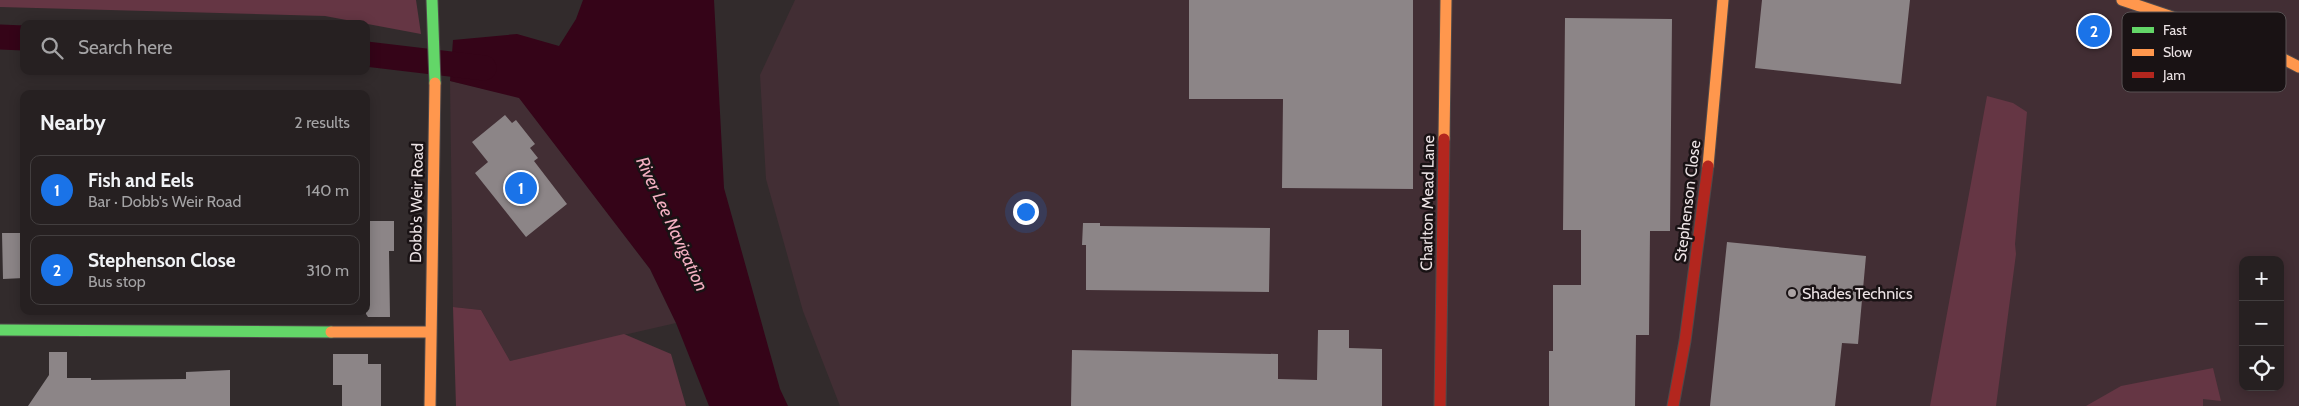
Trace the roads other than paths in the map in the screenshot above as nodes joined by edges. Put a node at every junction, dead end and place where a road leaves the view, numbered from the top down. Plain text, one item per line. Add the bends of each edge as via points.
1 (432, 0) edge
2 (1446, 0) edge
3 (1723, 0) edge
4 (2122, 0) edge
5 (2157, 12) edge
6 (2286, 60) edge
7 (2299, 67) edge
8 (0, 330) edge
9 (430, 332) junction
10 (430, 406) edge
11 (1440, 406) edge
12 (1673, 406) edge

1 - 9 street, Dobb's Weir Road via 435,40
2 - 11 street, Charlton Mead Lane
3 - 12 street, Stephenson Close via 1710,152 1685,341
4 - 5 street
6 - 7 street
8 - 9 street
9 - 10 street, Dobb's Weir Road

